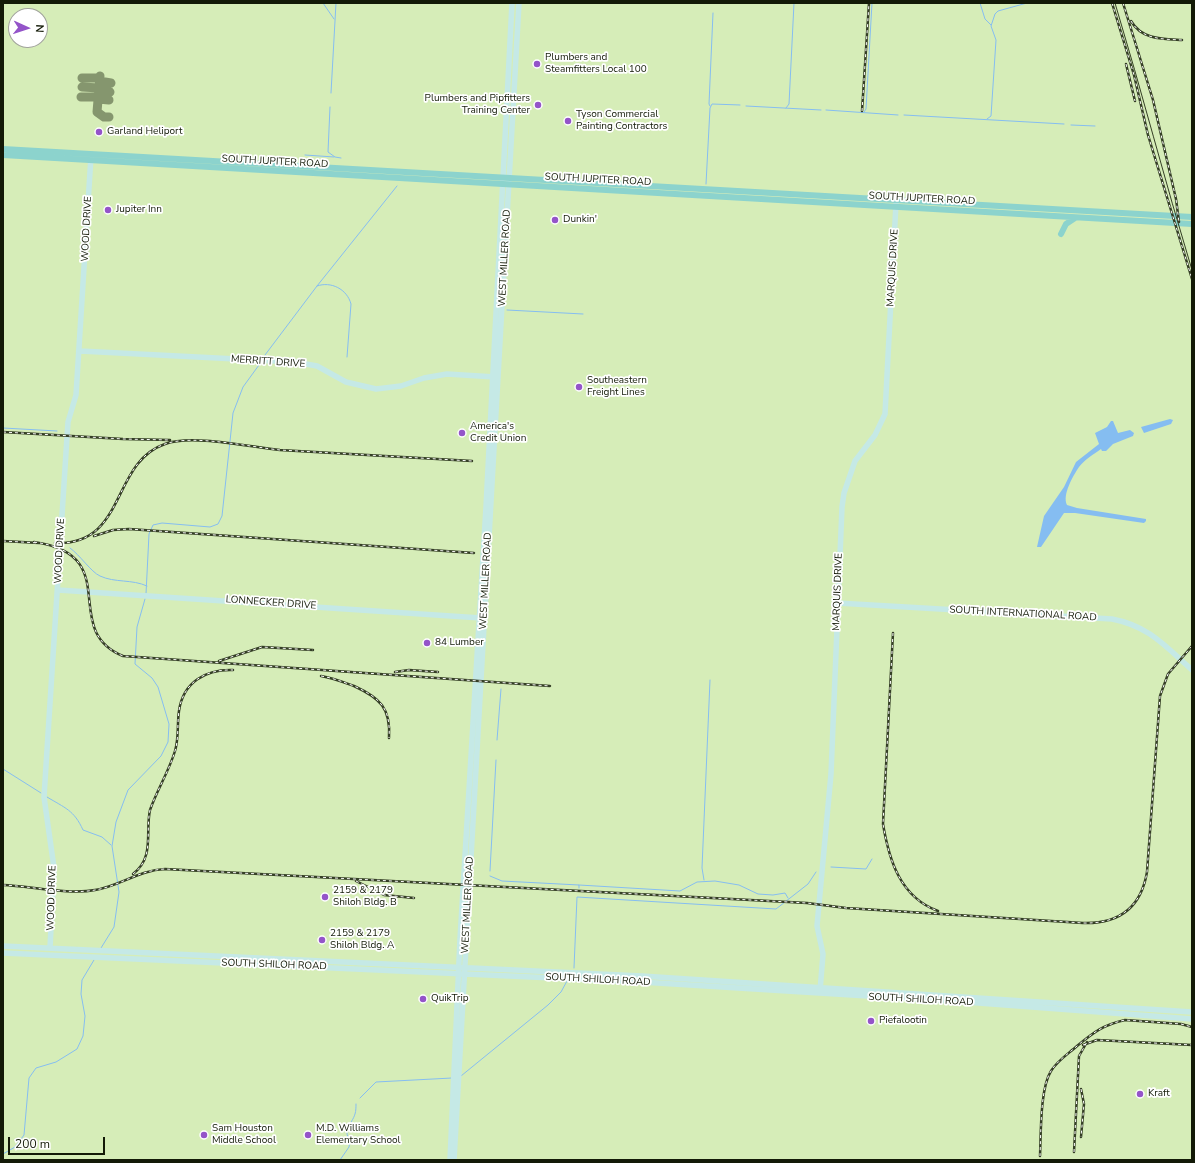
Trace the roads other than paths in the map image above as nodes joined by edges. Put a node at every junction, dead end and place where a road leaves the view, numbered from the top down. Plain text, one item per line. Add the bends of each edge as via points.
1 (512, 3) edge
2 (519, 3) edge
3 (507, 94) junction
4 (514, 94) junction
5 (3, 149) edge
6 (3, 155) edge
7 (91, 158) junction
8 (296, 166) junction
9 (295, 173) junction
10 (506, 182) junction
11 (697, 189) junction
12 (777, 194) junction
13 (697, 196) junction
14 (896, 200) junction
15 (776, 201) junction
16 (980, 205) junction
17 (896, 208) junction
18 (979, 212) junction
19 (1129, 214) junction
20 (1192, 217) edge
21 (1076, 218) junction
22 (1128, 221) junction
23 (1192, 224) edge
24 (1061, 234) dead end
25 (80, 351) junction
26 (495, 377) junction
27 (58, 590) junction
28 (837, 603) junction
29 (481, 618) junction
30 (1192, 670) edge
31 (3, 946) edge
32 (50, 948) junction
33 (3, 953) edge
34 (462, 970) junction
35 (820, 990) junction
36 (1192, 1012) edge
37 (1192, 1019) edge
38 (450, 1160) edge
39 (454, 1160) edge

1 - 3 main road, WEST MILLER ROAD
2 - 4 main road, WEST MILLER ROAD
3 - 4 main road
3 - 10 main road, WEST MILLER ROAD
4 - 10 main road, WEST MILLER ROAD
5 - 7 main road, SOUTH JUPITER ROAD
6 - 7 main road, SOUTH JUPITER ROAD
7 - 8 main road, SOUTH JUPITER ROAD
7 - 9 main road, SOUTH JUPITER ROAD
7 - 25 main road, WOOD DRIVE
8 - 9 main road
8 - 10 main road, SOUTH JUPITER ROAD
9 - 10 main road, SOUTH JUPITER ROAD
10 - 11 main road, SOUTH JUPITER ROAD
10 - 13 main road, SOUTH JUPITER ROAD
10 - 26 main road, WEST MILLER ROAD
11 - 12 main road, SOUTH JUPITER ROAD
11 - 13 main road
12 - 14 main road, SOUTH JUPITER ROAD
12 - 15 main road
13 - 15 main road, SOUTH JUPITER ROAD
14 - 16 main road, SOUTH JUPITER ROAD
14 - 17 main road, MARQUIS DRIVE
15 - 17 main road, SOUTH JUPITER ROAD
16 - 18 main road
16 - 19 main road, SOUTH JUPITER ROAD
17 - 18 main road, SOUTH JUPITER ROAD
17 - 28 main road, MARQUIS DRIVE via 885,414 875,435 855,461 844,493
18 - 21 main road, SOUTH JUPITER ROAD
19 - 20 main road, SOUTH JUPITER ROAD
19 - 22 main road
21 - 22 main road, SOUTH JUPITER ROAD
21 - 24 main road via 1066,224
22 - 23 main road, SOUTH JUPITER ROAD
25 - 26 main road, MERRITT DRIVE via 295,362 318,366 346,382 376,389 401,386 446,374
25 - 27 main road, WOOD DRIVE via 76,395 68,422
26 - 29 main road, WEST MILLER ROAD
27 - 29 main road, LONNECKER DRIVE
27 - 32 main road, WOOD DRIVE via 44,797 54,868
28 - 30 main road, SOUTH INTERNATIONAL ROAD via 1124,621 1145,630
28 - 35 main road, MARQUIS DRIVE via 831,774 817,926 823,954
29 - 34 main road, WEST MILLER ROAD
29 - 34 main road, WEST MILLER ROAD via 464,884
31 - 32 main road, SOUTH SHILOH ROAD
32 - 34 main road, SOUTH SHILOH ROAD
33 - 34 main road, SOUTH SHILOH ROAD
34 - 35 main road, SOUTH SHILOH ROAD
34 - 38 main road, WEST MILLER ROAD
34 - 39 main road, WEST MILLER ROAD
35 - 36 main road, SOUTH SHILOH ROAD
35 - 37 main road, SOUTH SHILOH ROAD

